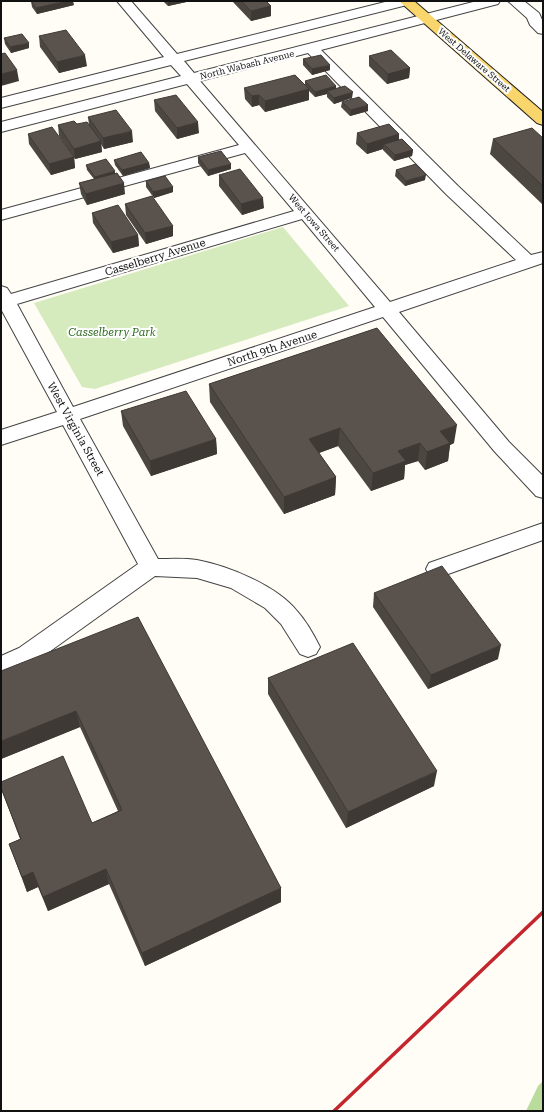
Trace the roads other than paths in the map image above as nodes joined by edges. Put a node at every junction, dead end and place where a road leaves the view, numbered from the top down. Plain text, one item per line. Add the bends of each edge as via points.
1 (124, 1) edge
2 (406, 1) edge
3 (493, 1) edge
4 (515, 1) edge
5 (538, 15) edge
6 (425, 18) junction
7 (543, 30) edge
8 (311, 48) junction
9 (174, 60) junction
10 (191, 79) junction
11 (1, 103) edge
12 (543, 120) edge
13 (1, 127) edge
14 (249, 147) junction
15 (304, 213) junction
16 (1, 215) edge
17 (536, 260) edge
18 (4, 296) edge
19 (386, 310) junction
20 (68, 415) junction
21 (1, 438) edge
22 (543, 490) edge
23 (543, 531) edge
24 (151, 567) junction
25 (437, 569) edge
26 (308, 647) dead end
27 (1, 667) edge

1 - 9 street, West Iowa Street
2 - 6 main road, West Delaware Street
2 - 9 street
3 - 6 street, North Wabash Avenue
4 - 5 street
5 - 7 street via 535,22
6 - 8 street, North Wabash Avenue
6 - 12 main road, West Delaware Street
8 - 10 street, North Wabash Avenue
8 - 17 street via 452,190
9 - 10 street, West Iowa Street
9 - 11 street
10 - 13 street, North Wabash Avenue
10 - 14 street, West Iowa Street
14 - 15 street, West Iowa Street
14 - 16 street
15 - 18 street, Casselberry Avenue
15 - 19 street, West Iowa Street
17 - 19 street, North 9th Avenue
18 - 20 street, West Virginia Street
19 - 20 street, North 9th Avenue
19 - 22 street, West Iowa Street via 502,447
20 - 21 street, North 9th Avenue
20 - 24 street, West Virginia Street
23 - 25 street
24 - 26 street via 197,569 239,582 273,602 289,617
24 - 27 street via 27,655

